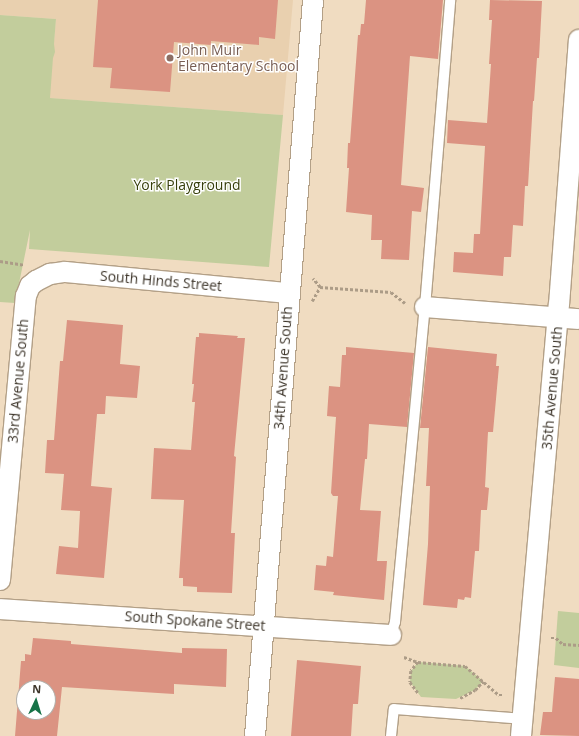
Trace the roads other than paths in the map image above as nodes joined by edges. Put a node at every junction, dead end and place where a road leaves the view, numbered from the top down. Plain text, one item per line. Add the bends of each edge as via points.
1 (313, 0) edge
2 (450, 0) edge
3 (579, 40) edge
4 (31, 273) joint
5 (289, 293) junction
6 (417, 307) junction
7 (558, 317) junction
8 (579, 319) edge
9 (0, 580) edge
10 (0, 609) edge
11 (264, 626) junction
12 (391, 635) joint
13 (522, 728) edge
14 (255, 736) edge
15 (391, 736) edge

1 - 5 street, 34th Avenue South
2 - 6 lane
3 - 7 street, 35th Avenue South
4 - 5 street, South Hinds Street via 65,272
4 - 9 street, 33rd Avenue South via 26,296
5 - 11 street, 34th Avenue South
6 - 7 street
6 - 12 lane via 395,622
7 - 8 street
7 - 13 street, 35th Avenue South
10 - 11 street, South Spokane Street
11 - 12 street, South Spokane Street
11 - 14 street, 34th Avenue South
13 - 15 lane via 394,709

